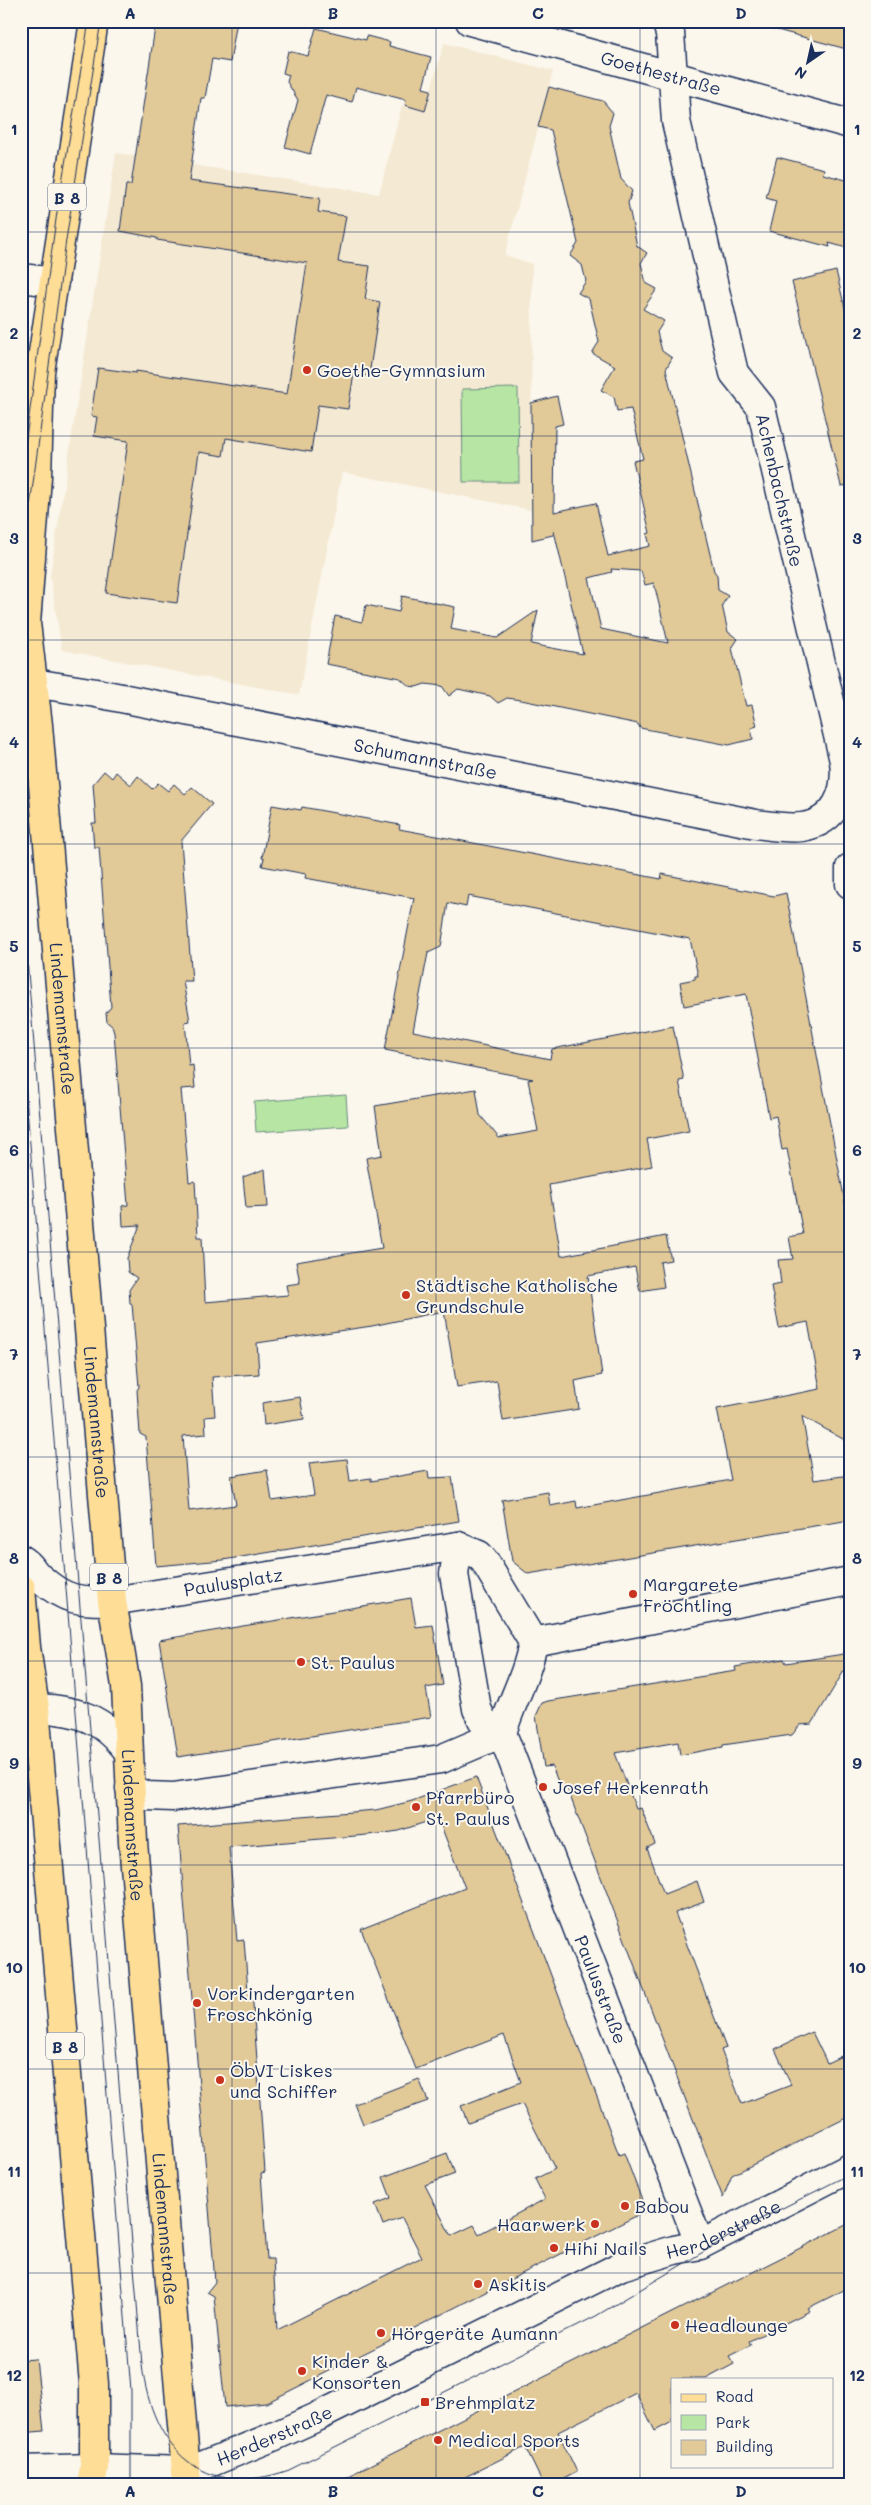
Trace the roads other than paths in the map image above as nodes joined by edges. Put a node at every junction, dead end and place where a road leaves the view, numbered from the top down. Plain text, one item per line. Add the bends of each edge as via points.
1 (94, 21) edge
2 (470, 21) edge
3 (666, 21) edge
4 (673, 75) junction
5 (850, 124) edge
6 (21, 278) edge
7 (54, 282) junction
8 (40, 372) junction
9 (21, 429) edge
10 (26, 681) edge
11 (829, 816) joint
12 (850, 868) edge
13 (850, 884) edge
14 (458, 1546) junction
15 (21, 1560) edge
16 (850, 1581) edge
17 (21, 1588) edge
18 (112, 1601) junction
19 (533, 1642) junction
20 (28, 1708) edge
21 (496, 1736) junction
22 (128, 1751) junction
23 (130, 1788) junction
24 (850, 2168) edge
25 (700, 2245) junction
26 (21, 2470) edge
27 (187, 2478) edge
28 (95, 2479) edge
29 (158, 2484) edge

1 - 7 main road, Lindemannstraße / B 8
2 - 4 street, Goethestraße
3 - 4 street, Achenbachstraße
4 - 5 street, Goethestraße
4 - 11 street, Achenbachstraße via 676,121 734,373 761,407 844,761 846,776 841,799
6 - 7 street
7 - 8 main road, Lindemannstraße / B 8
8 - 9 main road, Lindemannstraße / B 8
8 - 10 main road, Lindemannstraße / B 8 via 37,477 26,623
10 - 11 street, Schumannstraße via 756,824 803,827
10 - 18 main road, Lindemannstraße / B 8 via 38,725
12 - 13 street
14 - 18 street, Paulusplatz
14 - 19 street via 479,1555 485,1562
14 - 21 street via 454,1574 477,1709
15 - 18 street, Paulusplatz via 33,1566 38,1576 67,1598
16 - 19 street
17 - 20 main road, B 8
18 - 22 main road, Lindemannstraße / B 8 via 126,1686
19 - 21 street via 529,1663
20 - 22 street via 89,1716 116,1735
20 - 28 main road, B 8 via 94,2384
21 - 23 street via 441,1759 173,1797 147,1796
21 - 25 street, Paulusstraße
22 - 23 main road, Lindemannstraße / B 8
23 - 27 main road, Lindemannstraße / B 8
24 - 25 street, Herderstraße
25 - 27 street, Herderstraße via 621,2266
26 - 28 street
27 - 28 street
27 - 29 street, Herderstraße

